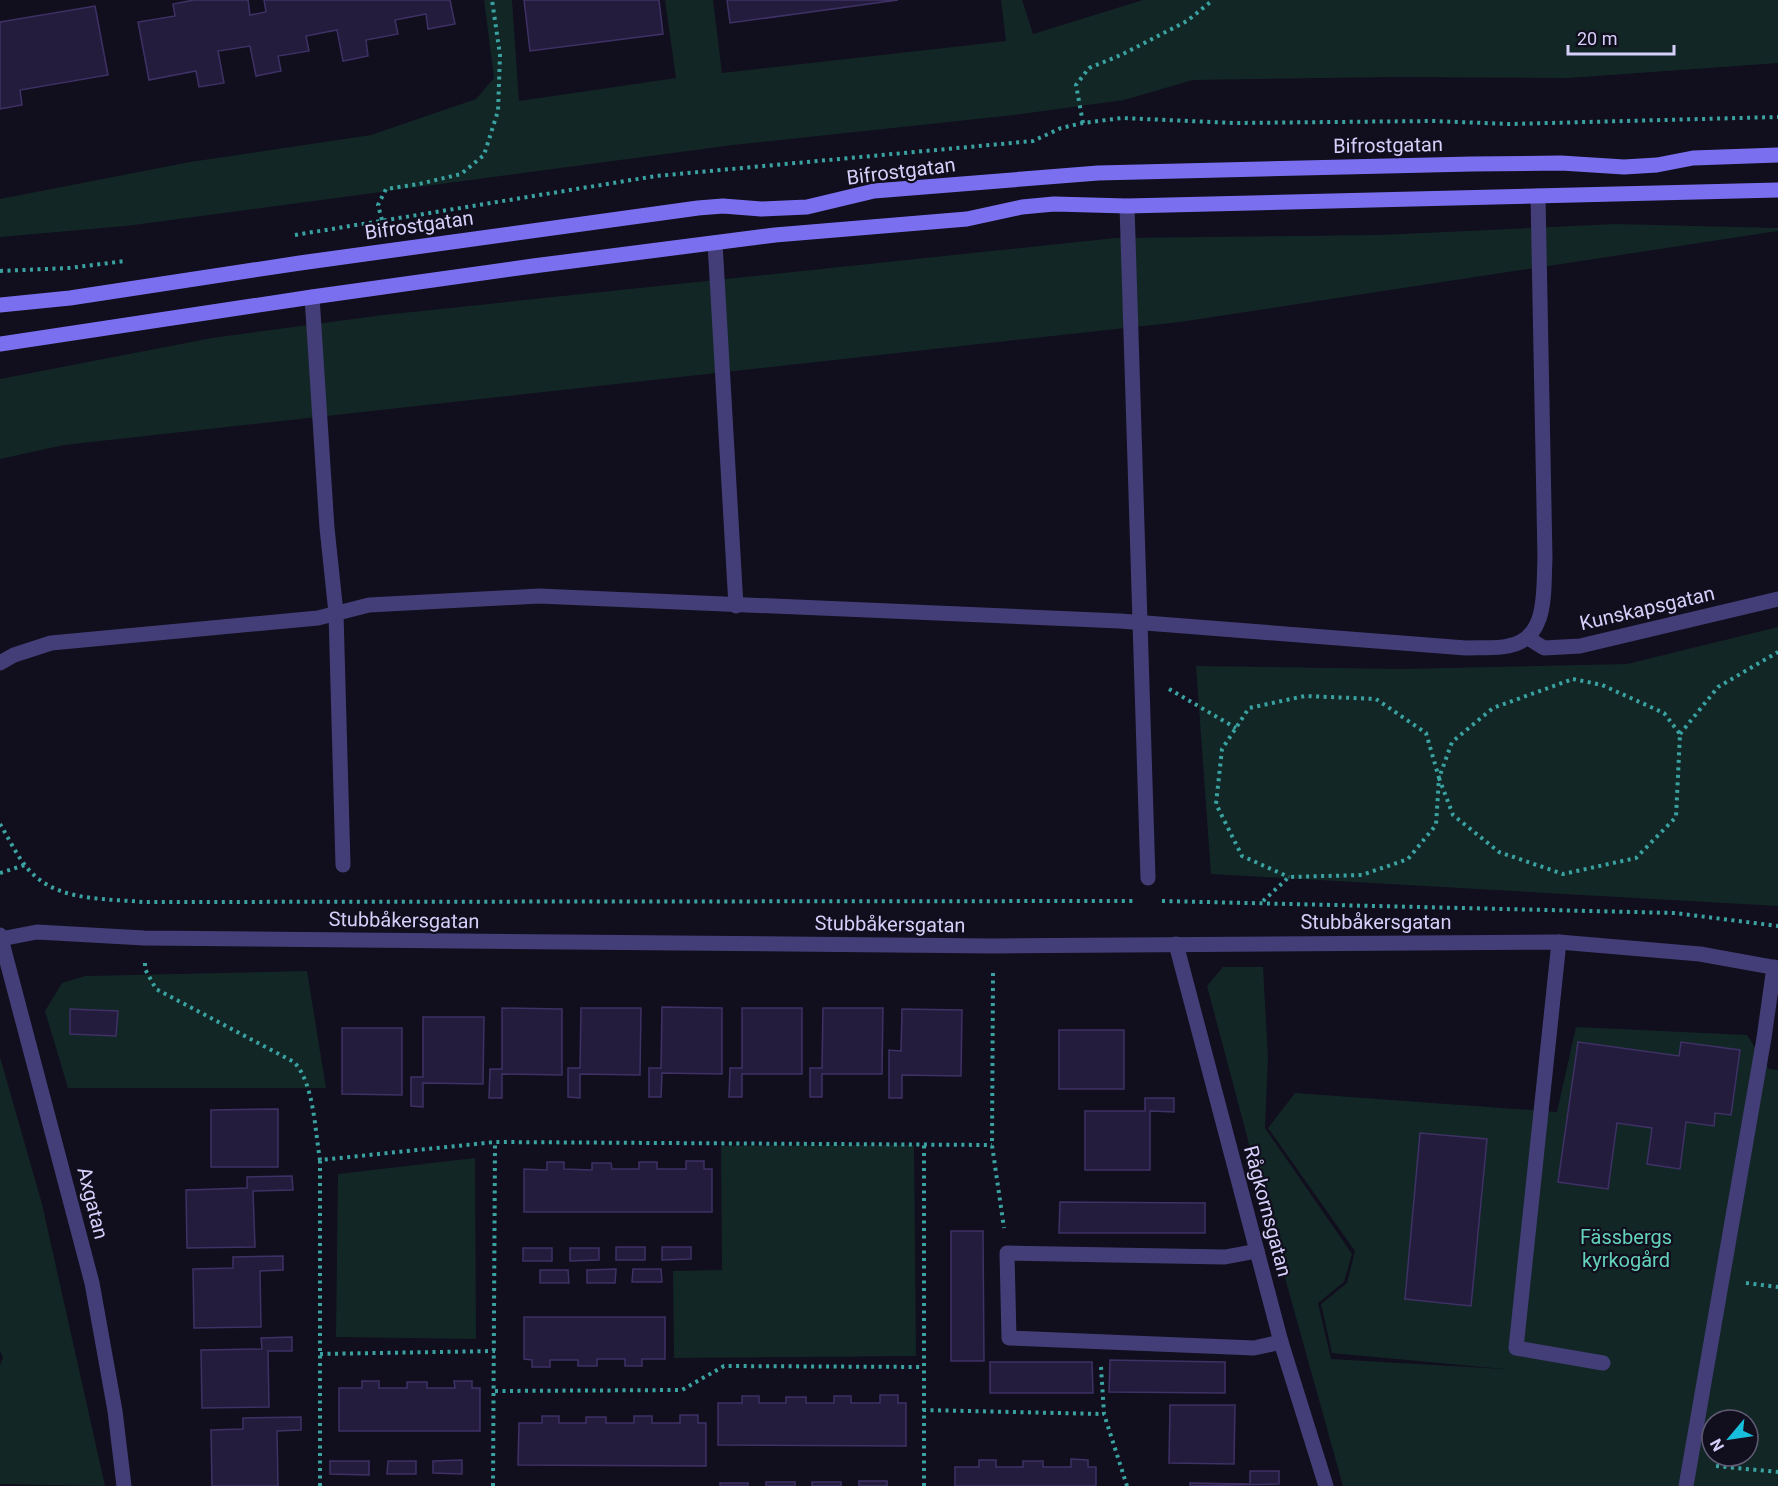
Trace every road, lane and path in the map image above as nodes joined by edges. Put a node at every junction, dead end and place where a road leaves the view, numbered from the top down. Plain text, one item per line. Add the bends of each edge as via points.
1 (492, 0) edge
2 (1213, 0) edge
3 (1083, 123) dead end
4 (1778, 155) edge
5 (1778, 190) edge
6 (1538, 196) junction
7 (1126, 206) junction
8 (382, 220) dead end
9 (715, 243) junction
10 (312, 297) junction
11 (0, 305) edge
12 (0, 344) edge
13 (1778, 599) edge
14 (736, 606) junction
15 (336, 614) junction
16 (1139, 623) junction
17 (1528, 638) junction
18 (1778, 652) edge
19 (0, 663) edge
20 (1140, 673) junction
21 (1236, 728) junction
22 (1680, 734) junction
23 (1439, 778) junction
24 (0, 824) edge
25 (25, 865) junction
26 (343, 865) dead end
27 (0, 873) edge
28 (1289, 877) junction
29 (1148, 878) dead end
30 (1144, 901) dead end
31 (1155, 901) dead end
32 (143, 902) junction
33 (1262, 902) junction
34 (1778, 926) edge
35 (1, 937) edge
36 (144, 938) junction
37 (1559, 942) junction
38 (1176, 944) junction
39 (993, 946) junction
40 (1776, 967) edge
41 (1771, 1039) edge
42 (495, 1142) junction
43 (924, 1144) junction
44 (992, 1145) junction
45 (320, 1160) junction
46 (1257, 1251) junction
47 (1007, 1253) junction
48 (1100, 1342) junction
49 (1281, 1342) junction
50 (495, 1351) junction
51 (320, 1354) junction
52 (1603, 1363) dead end
53 (922, 1367) junction
54 (495, 1391) junction
55 (923, 1410) junction
56 (1104, 1414) junction
57 (1690, 1464) junction
58 (1778, 1472) edge
59 (124, 1486) edge
60 (320, 1486) edge
61 (493, 1486) edge
62 (924, 1486) edge
63 (1127, 1486) edge
64 (1326, 1486) edge
65 (1686, 1486) edge

1 - 8 path via 500,56 498,111 484,155 461,174 386,189 378,205
2 - 3 path via 1187,21 1089,68 1076,86
4 - 11 main road, Bifrostgatan via 1693,158 1624,166 1472,164 1098,173 874,191 807,207 698,208
5 - 6 main road
6 - 7 main road
6 - 17 street via 1545,559 1541,619
7 - 9 main road via 1054,204 967,219
7 - 16 street
9 - 10 main road
9 - 14 street
10 - 12 main road
10 - 15 street
13 - 17 street, Kunskapsgatan via 1580,646 1544,648
14 - 15 street via 539,596 369,605
14 - 16 street
15 - 19 street via 51,643
15 - 26 street
16 - 17 street via 1466,648 1510,646
16 - 20 street
18 - 22 path via 1718,687
20 - 21 path
20 - 29 street
21 - 23 path via 1249,708 1305,696 1376,699 1426,733
21 - 28 path via 1222,749 1216,804 1242,856
22 - 23 path via 1664,713 1602,685 1573,679 1493,708 1452,742
22 - 23 path via 1676,817 1636,858 1563,874 1499,852 1453,815
23 - 28 path via 1436,825 1408,859 1362,875
24 - 25 path
25 - 27 path
25 - 32 path via 48,885 70,896
28 - 33 path
30 - 32 path
31 - 33 path
32 - 36 path
33 - 34 path via 1675,913
35 - 36 street, Stubbåkersgatan via 37,932
35 - 59 street, Axgatan via 92,1283
36 - 39 street, Stubbåkersgatan
36 - 45 path via 145,969 156,989 294,1062 302,1070
37 - 38 street, Stubbåkersgatan
37 - 40 street, Stubbåkersgatan via 1700,954
37 - 52 street via 1516,1348
38 - 39 street, Stubbåkersgatan
38 - 46 street, Rågkornsgatan
39 - 44 path
40 - 41 street
41 - 57 street
42 - 43 path
42 - 45 path
42 - 50 path
43 - 44 path
43 - 53 path
44 - 47 path
45 - 51 path
46 - 47 street via 1225,1257
46 - 49 street, Rågkornsgatan
47 - 48 street via 1009,1338
48 - 49 street via 1254,1348
48 - 56 path
49 - 64 street, Rågkornsgatan
50 - 51 path
50 - 54 path
51 - 60 path
53 - 54 path via 724,1366 682,1390
53 - 55 path
54 - 61 path
55 - 56 path
55 - 62 path
56 - 63 path
57 - 58 path
57 - 65 street

